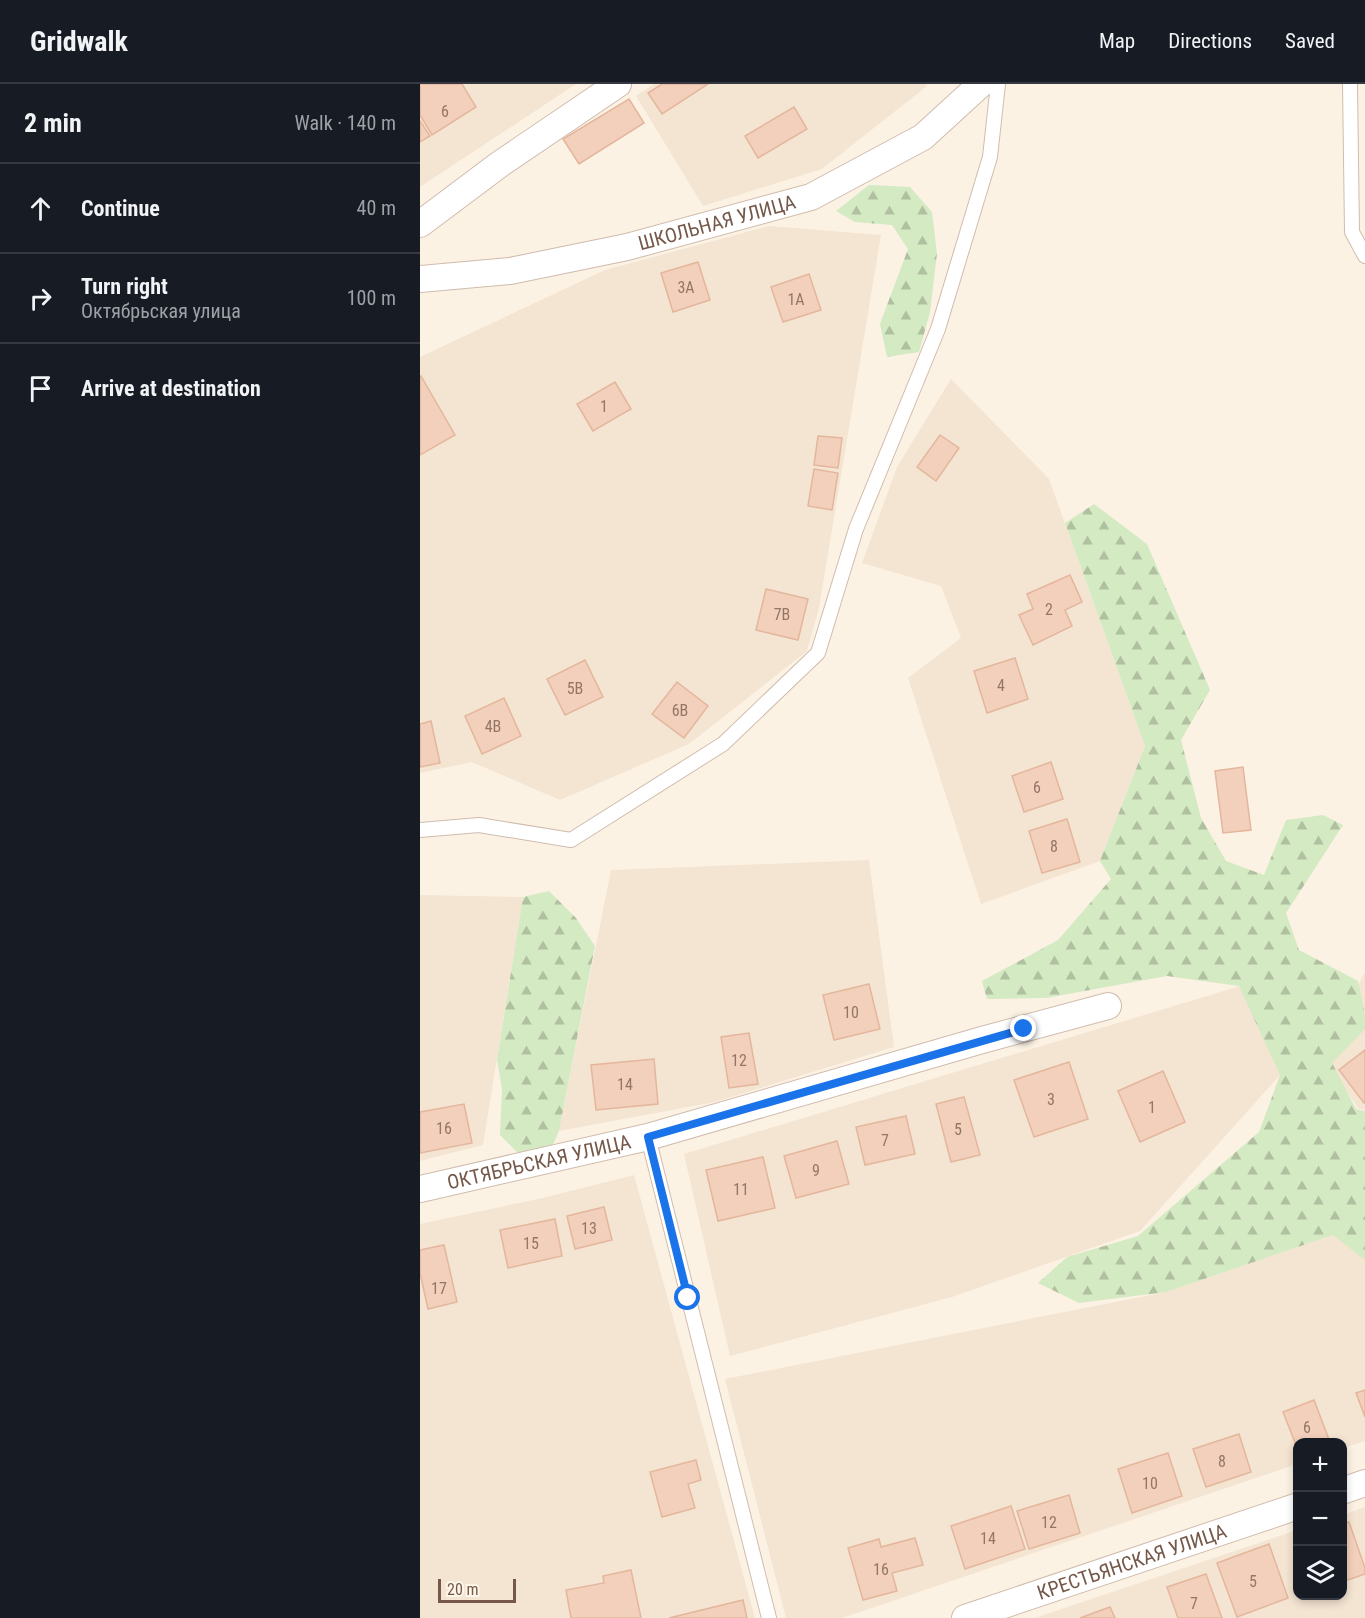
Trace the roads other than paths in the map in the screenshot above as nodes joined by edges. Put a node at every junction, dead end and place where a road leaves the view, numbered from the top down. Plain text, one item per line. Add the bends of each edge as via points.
1 (618, 84) edge
2 (981, 84) edge
3 (998, 84) edge
4 (1350, 84) edge
5 (420, 224) edge
6 (1365, 256) edge
7 (420, 279) edge
8 (420, 830) edge
9 (1108, 1006) dead end
10 (648, 1137) junction
11 (420, 1189) edge
12 (1365, 1483) edge
13 (1347, 1489) edge
14 (1293, 1508) edge
15 (769, 1618) edge
16 (965, 1618) edge

1 - 5 street
2 - 7 street, ШКОЛЬНАЯ УЛИЦА via 923,137 811,197 627,247 510,271
3 - 8 lane via 990,157 938,329 856,529 818,653 723,744 571,840 479,825
4 - 6 lane via 1352,232
9 - 10 street, ОКТЯБРЬСКАЯ УЛИЦА
10 - 11 street, ОКТЯБРЬСКАЯ УЛИЦА
10 - 15 lane
12 - 13 street
14 - 16 street, КРЕСТЬЯНСКАЯ УЛИЦА

